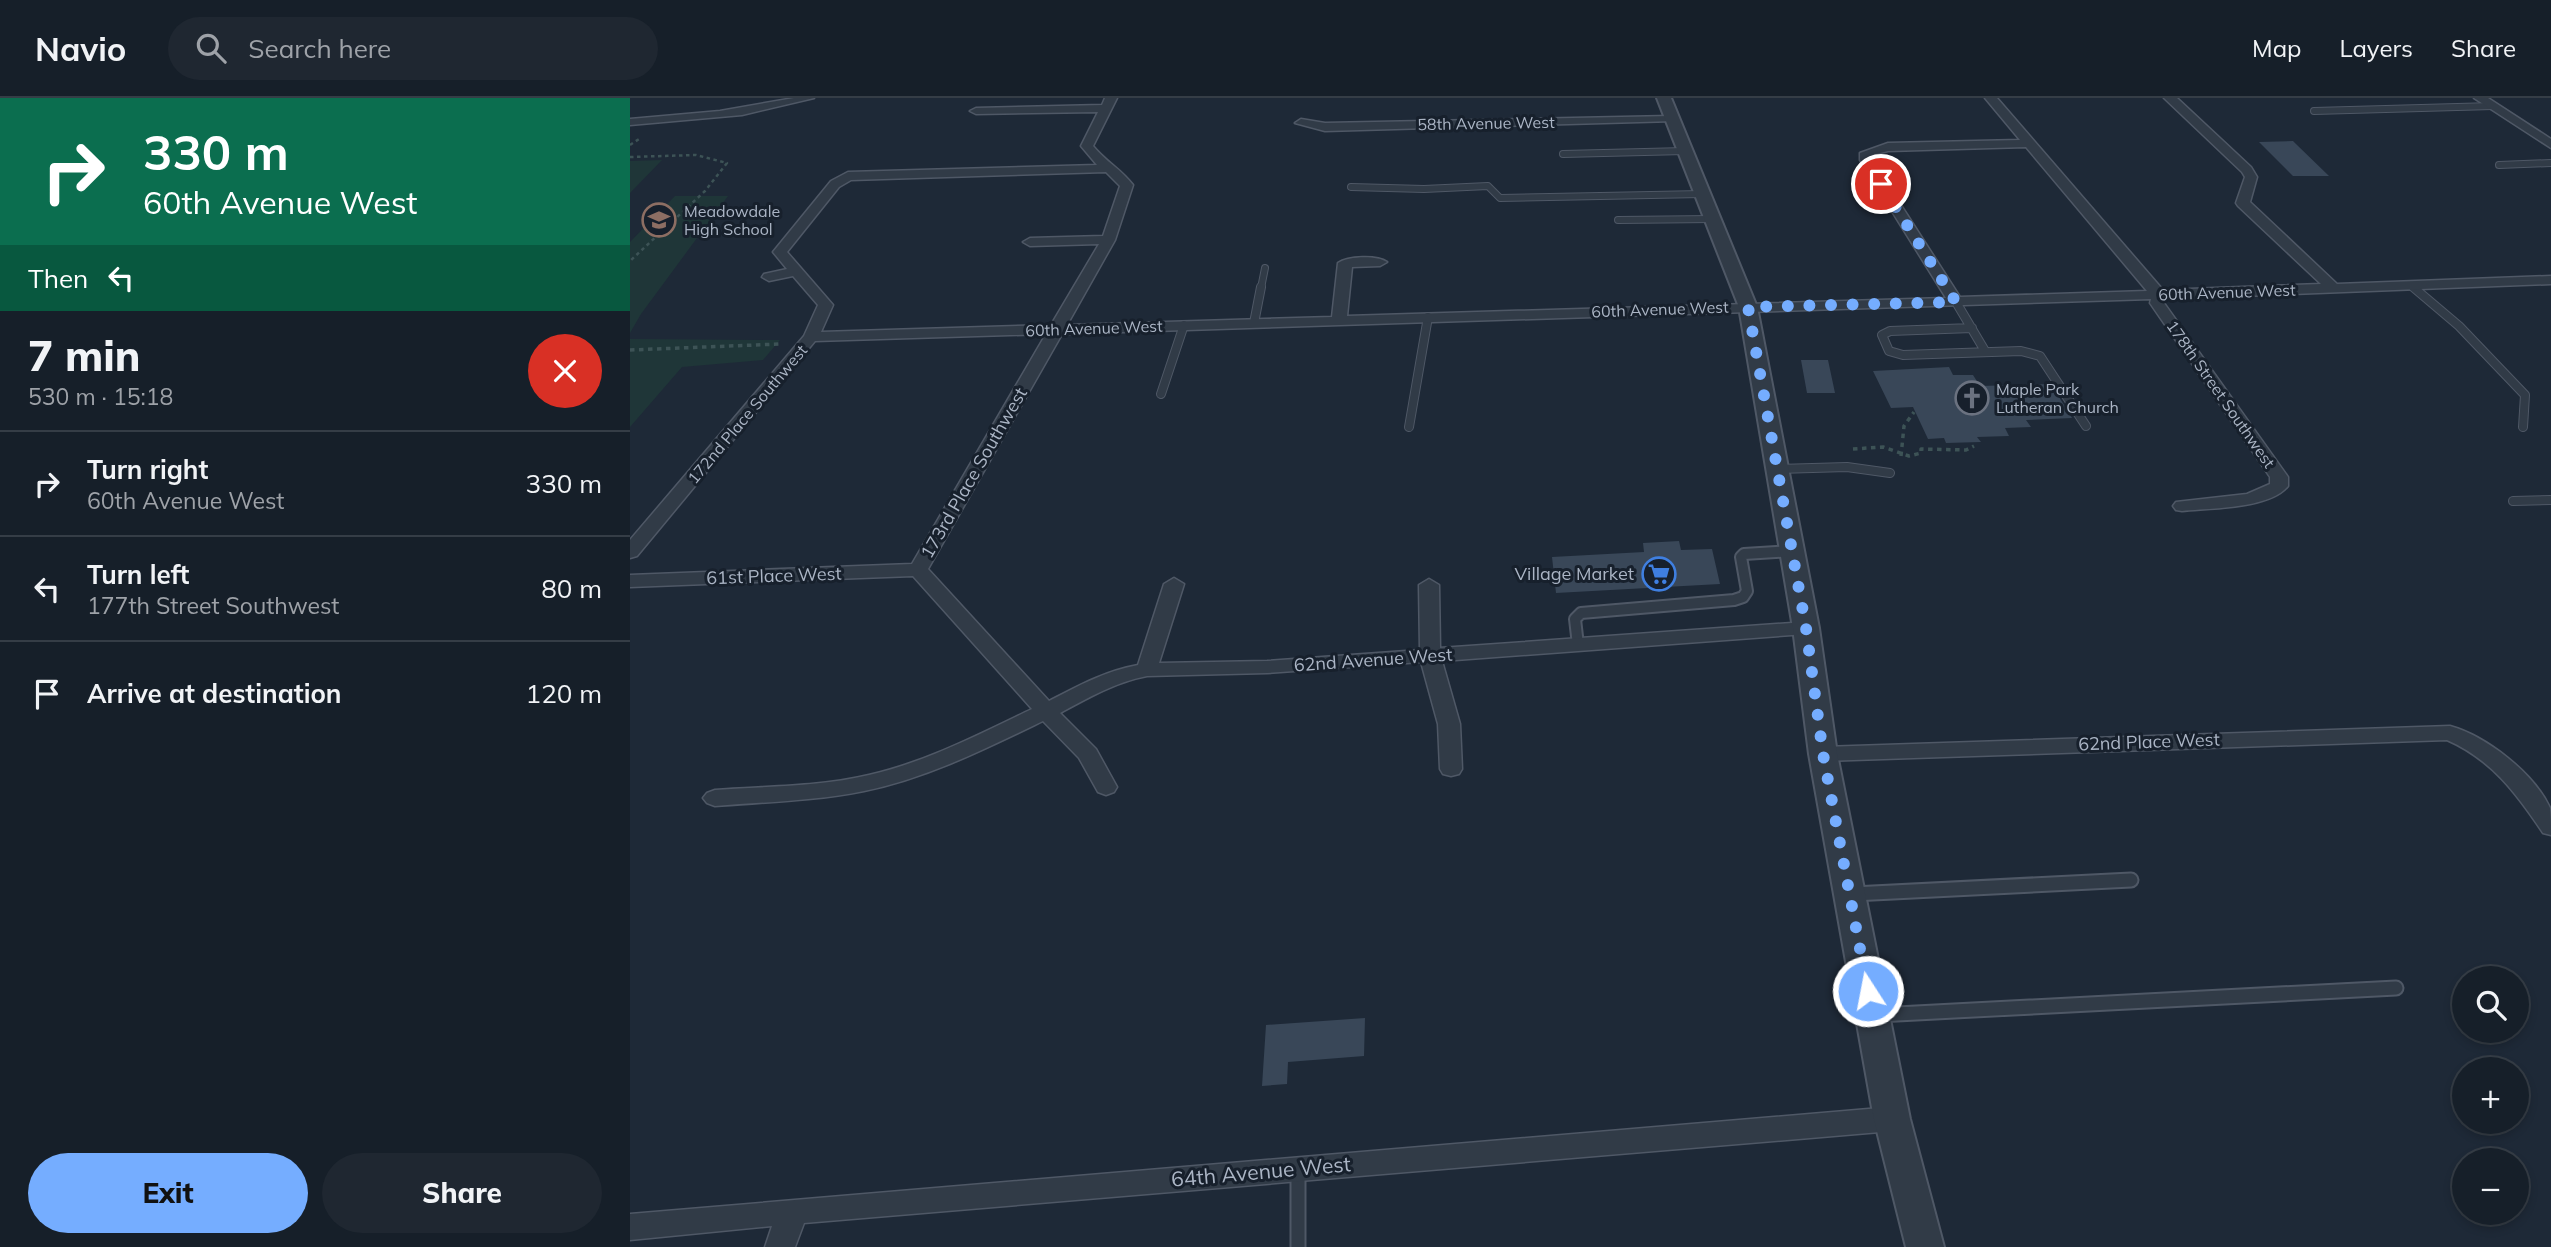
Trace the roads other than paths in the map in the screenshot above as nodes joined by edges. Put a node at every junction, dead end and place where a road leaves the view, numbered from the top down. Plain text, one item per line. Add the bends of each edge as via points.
1 (808, 98) edge
2 (1991, 98) edge
3 (2170, 98) edge
4 (2480, 98) edge
5 (1108, 103) edge
6 (2493, 106) junction
7 (1667, 108) edge
8 (976, 111) dead end
9 (2314, 111) dead end
10 (630, 121) edge
11 (1301, 123) dead end
12 (2030, 143) junction
13 (2551, 144) edge
14 (1685, 152) junction
15 (1563, 154) dead end
16 (2551, 163) edge
17 (2499, 165) dead end
18 (1112, 168) junction
19 (1351, 187) dead end
20 (1702, 194) junction
21 (1712, 219) junction
22 (1618, 220) dead end
23 (1108, 240) junction
24 (1030, 242) dead end
25 (1380, 262) dead end
26 (1265, 268) dead end
27 (794, 271) junction
28 (769, 277) dead end
29 (2551, 280) edge
30 (2411, 285) junction
31 (2333, 287) junction
32 (2160, 295) junction
33 (1956, 302) junction
34 (1748, 307) junction
35 (1427, 317) junction
36 (1339, 320) junction
37 (1254, 323) junction
38 (1184, 325) junction
39 (1972, 328) junction
40 (1058, 329) junction
41 (810, 339) junction
42 (1985, 351) junction
43 (1161, 394) dead end
44 (2086, 426) dead end
45 (1409, 427) dead end
46 (2523, 427) dead end
47 (1777, 469) junction
48 (1890, 473) dead end
49 (2551, 500) edge
50 (2513, 501) dead end
51 (2182, 506) dead end
52 (1792, 551) junction
53 (630, 552) edge
54 (918, 570) junction
55 (630, 581) edge
56 (1174, 584) dead end
57 (1429, 584) dead end
58 (1806, 628) junction
59 (1578, 645) junction
60 (1430, 656) junction
61 (1147, 670) junction
62 (1046, 711) junction
63 (1823, 754) junction
64 (1451, 769) dead end
65 (1106, 787) dead end
66 (715, 797) dead end
67 (2551, 827) edge
68 (2131, 880) dead end
69 (1850, 895) junction
70 (2396, 988) dead end
71 (1873, 1015) junction
72 (1892, 1119) junction
73 (1298, 1169) junction
74 (793, 1211) junction
75 (630, 1227) edge
76 (779, 1247) edge
77 (1298, 1247) edge
78 (1925, 1247) edge

1 - 10 street via 701,118
2 - 12 street, 178th Street Southwest
3 - 31 street via 2247,170 2251,177 2243,204
4 - 6 street
5 - 8 street
5 - 18 street, 173rd Place Southwest via 1087,146 1093,156
6 - 9 lane
6 - 13 street
7 - 11 street, 58th Avenue West via 1325,127
7 - 14 street
12 - 32 street, 178th Street Southwest
12 - 33 street via 1888,147 1870,150 1865,156
14 - 15 lane
14 - 20 street
16 - 17 lane
18 - 23 street, 173rd Place Southwest via 1128,185
18 - 27 street via 848,176 835,184 780,252
19 - 20 lane via 1489,186 1500,198
20 - 21 street
21 - 22 lane
21 - 34 street
23 - 24 street
23 - 40 street, 173rd Place Southwest
25 - 36 street via 1345,263
26 - 37 lane
27 - 28 street
27 - 41 street, 172nd Place Southwest via 826,304
29 - 30 street, 60th Avenue West
30 - 31 street, 60th Avenue West
30 - 46 lane via 2459,326 2525,395
31 - 32 street, 60th Avenue West
32 - 33 street, 60th Avenue West
32 - 51 street, 178th Street Southwest via 2157,303 2279,477 2279,486 2260,496
33 - 34 street, 60th Avenue West
33 - 39 lane
34 - 35 street, 60th Avenue West
34 - 47 street
35 - 36 street, 60th Avenue West
35 - 45 lane
36 - 37 street, 60th Avenue West
37 - 38 street, 60th Avenue West
38 - 40 street, 60th Avenue West
38 - 43 lane
39 - 42 lane
39 - 42 lane via 1882,335 1889,351 1903,355
40 - 41 street, 60th Avenue West
40 - 54 street, 173rd Place Southwest
41 - 53 street, 172nd Place Southwest
42 - 44 lane via 2040,356
47 - 48 lane via 1847,467
47 - 52 street
49 - 50 lane
52 - 58 street
52 - 59 lane via 1744,554 1747,591 1734,600 1581,613 1575,619
54 - 55 street, 61st Place West
54 - 62 street, 173rd Place Southwest
56 - 61 street
57 - 60 street
58 - 59 street, 62nd Avenue West
58 - 63 street
59 - 60 street, 62nd Avenue West
60 - 61 street, 62nd Avenue West
60 - 64 street via 1449,724
61 - 62 street, 62nd Avenue West via 1098,684
62 - 65 street via 1088,754
62 - 66 street via 941,761 885,779 835,789
63 - 67 street, 62nd Place West via 2450,733 2474,742 2498,759
63 - 69 street
68 - 69 lane
69 - 71 street
70 - 71 lane
71 - 72 street
72 - 73 street, 64th Avenue West
72 - 78 street
73 - 74 street, 64th Avenue West
73 - 77 lane
74 - 75 street, 64th Avenue West
74 - 76 street

